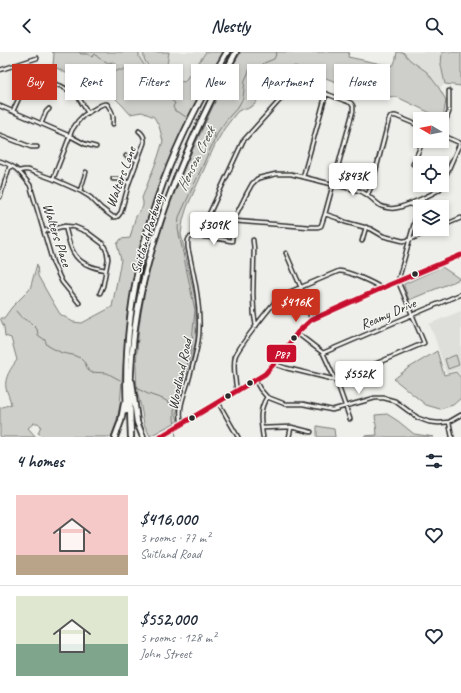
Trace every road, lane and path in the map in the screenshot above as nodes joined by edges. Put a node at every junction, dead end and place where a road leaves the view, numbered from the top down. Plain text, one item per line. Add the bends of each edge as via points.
1 (227, 52) edge
2 (236, 52) edge
3 (37, 58) dead end
4 (0, 70) edge
5 (449, 91) dead end
6 (326, 94) edge
7 (280, 100) edge
8 (324, 100) edge
9 (0, 106) edge
10 (50, 109) dead end
11 (14, 112) junction
12 (449, 112) edge
13 (88, 113) junction
14 (413, 123) edge
15 (41, 124) junction
16 (113, 124) dead end
17 (139, 130) dead end
18 (0, 135) edge
19 (70, 136) junction
20 (449, 138) edge
21 (460, 143) edge
22 (96, 146) dead end
23 (37, 147) dead end
24 (126, 156) dead end
25 (137, 160) junction
26 (0, 161) edge
27 (10, 165) junction
28 (19, 172) junction
29 (86, 172) dead end
30 (303, 177) junction
31 (53, 179) junction
32 (113, 179) dead end
33 (129, 183) junction
34 (333, 184) junction
35 (80, 191) junction
36 (368, 194) junction
37 (0, 197) edge
38 (424, 197) junction
39 (422, 200) edge
40 (410, 204) junction
41 (413, 205) edge
42 (325, 214) junction
43 (461, 218) edge
44 (233, 221) junction
45 (449, 223) edge
46 (65, 226) junction
47 (413, 226) edge
48 (366, 227) junction
49 (44, 231) junction
50 (199, 236) junction
51 (418, 236) edge
52 (253, 240) dead end
53 (409, 240) junction
54 (362, 241) dead end
55 (286, 253) dead end
56 (461, 255) edge
57 (106, 270) junction
58 (398, 281) junction
59 (301, 287) junction
60 (382, 289) junction
61 (100, 293) dead end
62 (461, 294) edge
63 (79, 303) dead end
64 (412, 315) junction
65 (311, 320) junction
66 (256, 326) junction
67 (297, 333) junction
68 (323, 353) junction
69 (132, 355) junction
70 (274, 364) junction
71 (126, 374) junction
72 (255, 380) junction
73 (336, 380) junction
74 (237, 391) junction
75 (267, 397) junction
76 (218, 402) junction
77 (346, 406) junction
78 (461, 415) edge
79 (350, 419) dead end
80 (449, 422) junction
81 (180, 425) junction
82 (262, 428) junction
83 (291, 428) junction
84 (311, 432) dead end
85 (115, 437) edge
86 (129, 437) edge
87 (143, 437) edge
88 (160, 437) edge
89 (238, 437) edge
90 (263, 437) edge
91 (289, 437) edge
92 (452, 437) edge

1 - 71 highway, Suitland Parkway via 180,143 155,208 135,290
2 - 69 highway, Suitland Parkway via 194,138 159,225 141,291
3 - 4 street
5 - 12 street
6 - 34 street, Woodland Road via 351,103 353,108
7 - 50 street, Woodland Road via 241,145
8 - 30 street
9 - 11 street
10 - 15 street
11 - 13 street via 19,98 25,91 51,83 77,95
11 - 15 street
13 - 16 street via 98,106 107,104 113,113
13 - 19 street via 78,121
14 - 36 street via 395,116 391,117
15 - 19 street
17 - 25 street, Walters Lane via 144,140
18 - 23 street
19 - 22 street
19 - 31 street
20 - 21 street
21 - 38 street via 441,187
24 - 25 street
25 - 33 street, Walters Lane
26 - 27 street
27 - 28 street
27 - 37 street
28 - 31 street, Walters Lane via 28,170
28 - 49 street, Walters Place via 30,185
29 - 35 street
30 - 34 street
30 - 44 street via 284,174 257,179 247,192
31 - 35 street, Walters Lane
32 - 33 street
33 - 35 street, Walters Lane via 121,212 116,217
34 - 36 street
34 - 42 street
36 - 40 street via 384,207 396,208
38 - 39 street
38 - 40 street
40 - 41 street
42 - 44 street via 321,226 318,227
42 - 48 street
43 - 45 street
44 - 50 street via 232,241
46 - 49 street
46 - 57 street via 72,250 81,261
46 - 57 street via 79,229 103,244 108,259
47 - 53 street
48 - 53 street via 383,236 402,241
48 - 54 street
49 - 63 street, Walters Place via 53,263 62,282
50 - 81 street, Woodland Road via 190,238 188,243 198,301 199,334 180,408
51 - 53 street
52 - 66 street
53 - 58 street
55 - 59 street
56 - 58 main road
57 - 61 street
58 - 60 main road
58 - 64 street
59 - 60 street via 342,271
59 - 65 street
59 - 66 street via 277,300
60 - 65 main road
62 - 64 street, Reamy Drive
64 - 68 street, Reamy Drive
64 - 73 street via 424,344
65 - 67 main road
66 - 74 street via 236,354
67 - 68 street
67 - 70 main road
68 - 73 street
69 - 86 highway, Suitland Parkway
69 - 87 highway via 136,417
70 - 72 main road
70 - 73 street
71 - 85 highway via 123,412
71 - 86 highway, Suitland Parkway
72 - 74 main road
72 - 75 street
73 - 77 street
74 - 76 main road
75 - 77 street via 285,404 309,405 332,410
75 - 82 street via 261,411
76 - 81 main road
76 - 89 street
77 - 79 street
77 - 80 street via 384,398 395,401 426,421
78 - 80 street
80 - 92 street
81 - 88 main road
82 - 83 street
82 - 90 street
83 - 84 street
83 - 91 street

